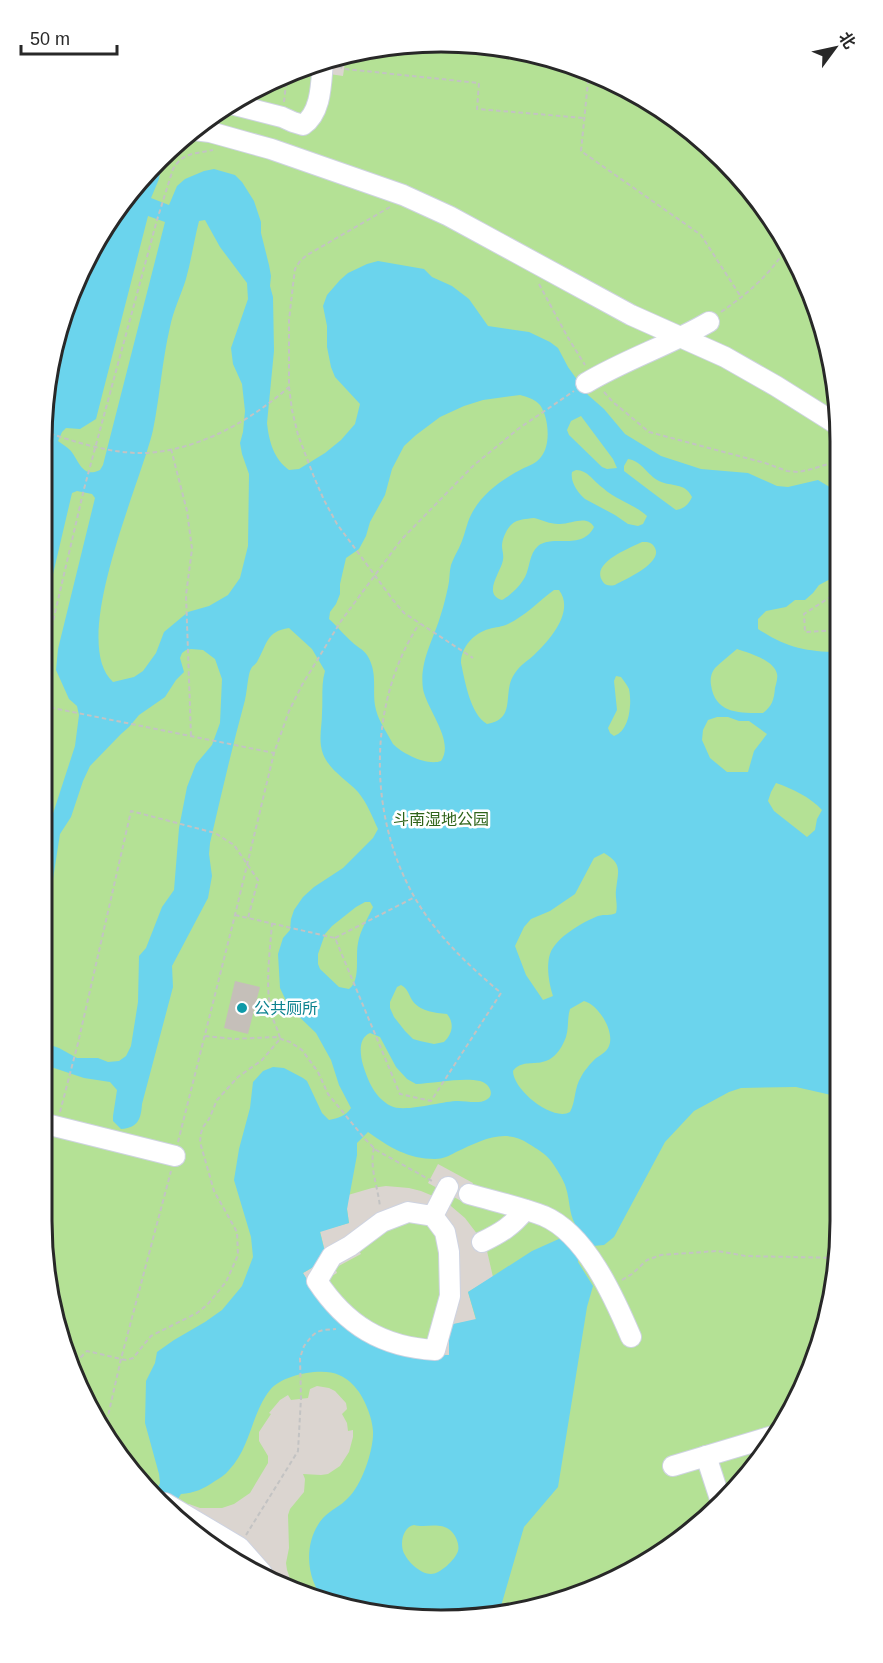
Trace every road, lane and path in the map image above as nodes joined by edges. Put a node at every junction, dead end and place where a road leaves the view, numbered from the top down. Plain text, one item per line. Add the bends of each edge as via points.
1 (330, 69) edge
2 (345, 69) dead end
3 (588, 81) edge
4 (286, 85) edge
5 (242, 108) edge
6 (585, 118) junction
7 (281, 121) junction
8 (206, 132) edge
9 (236, 139) junction
10 (270, 149) junction
11 (403, 195) junction
12 (782, 254) edge
13 (523, 255) junction
14 (741, 297) junction
15 (709, 321) joint
16 (685, 336) junction
17 (590, 381) junction
18 (289, 387) junction
19 (830, 420) edge
20 (52, 434) edge
21 (96, 447) junction
22 (171, 449) junction
23 (830, 464) edge
24 (374, 575) junction
25 (830, 597) edge
26 (419, 624) junction
27 (52, 626) edge
28 (830, 630) edge
29 (473, 658) dead end
30 (52, 708) edge
31 (191, 736) junction
32 (274, 753) junction
33 (247, 864) junction
34 (415, 897) junction
35 (235, 915) junction
36 (248, 918) junction
37 (272, 923) junction
38 (335, 938) junction
39 (204, 1036) junction
40 (280, 1039) junction
41 (52, 1118) edge
42 (52, 1126) edge
43 (374, 1148) junction
44 (175, 1156) junction
45 (448, 1187) joint
46 (469, 1194) dead end
47 (525, 1210) junction
48 (433, 1216) junction
49 (382, 1222) junction
50 (482, 1242) dead end
51 (829, 1258) edge
52 (608, 1288) junction
53 (360, 1326) junction
54 (631, 1337) dead end
55 (121, 1359) junction
56 (78, 1360) edge
57 (107, 1420) edge
58 (765, 1438) edge
59 (706, 1456) junction
60 (672, 1466) dead end
61 (719, 1495) edge
62 (190, 1518) edge
63 (238, 1547) junction
64 (249, 1559) edge

1 - 7 street via 313,116 303,125
2 - 6 path via 479,83 477,109
3 - 6 path
4 - 7 path
5 - 7 street
6 - 14 path via 581,151 701,235
7 - 10 street
8 - 9 street
9 - 10 street
9 - 21 path via 216,149 192,153 177,162 173,170
10 - 11 street
11 - 13 street
11 - 18 path via 381,214 307,255 295,269 289,320
12 - 14 path via 765,277
13 - 16 street via 631,315
13 - 17 path
14 - 15 path
15 - 16 street
16 - 17 street
16 - 19 street
17 - 23 path via 649,432 787,471 812,470
17 - 24 path via 540,413 474,465 401,540
18 - 22 path via 242,421 199,442
18 - 24 path via 298,435 324,500
20 - 21 path
21 - 22 path via 132,452
21 - 27 path
22 - 31 path via 192,549 186,595
24 - 26 path via 404,613
24 - 32 path via 302,685
25 - 28 path via 804,614 805,632
26 - 29 path
26 - 34 path via 392,681 380,770 392,841
30 - 31 path
31 - 32 path
32 - 33 path
33 - 35 path
33 - 36 path via 258,880
33 - 41 path via 234,845 216,833 131,811 70,1075
34 - 38 path
34 - 38 path via 442,937 501,993 430,1101 400,1094
35 - 36 path
35 - 39 path
36 - 37 path
37 - 38 path
37 - 40 path via 268,976 271,1014
39 - 40 path
39 - 44 path
40 - 43 path via 302,1050 328,1094
40 - 55 path via 217,1100 201,1133 214,1191 237,1232 238,1255 233,1268 207,1305 151,1336 133,1358
42 - 44 street
43 - 45 path via 424,1178
43 - 49 path via 372,1170
44 - 55 path
45 - 48 street
46 - 47 street
47 - 50 street via 515,1223
47 - 52 street via 556,1222 568,1232 594,1262
48 - 49 street via 408,1212
48 - 53 street via 445,1232 450,1296 435,1350 398,1345
49 - 53 street via 332,1256 317,1281 329,1300
51 - 52 path via 746,1256 717,1251 661,1255 646,1260
52 - 54 street
53 - 63 path via 351,1334 332,1328 323,1330 304,1346 300,1358 298,1451
55 - 56 path via 87,1351
55 - 57 path
58 - 59 street
59 - 60 street
59 - 61 street
62 - 63 street
63 - 64 street

